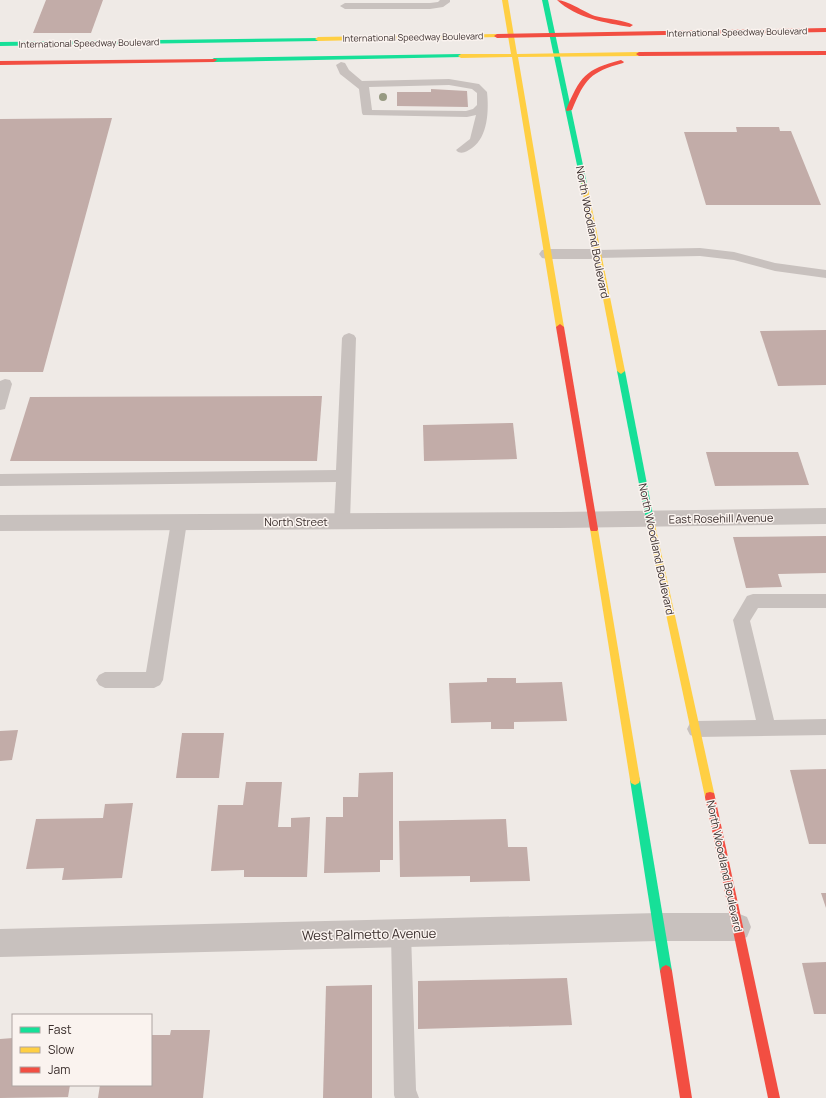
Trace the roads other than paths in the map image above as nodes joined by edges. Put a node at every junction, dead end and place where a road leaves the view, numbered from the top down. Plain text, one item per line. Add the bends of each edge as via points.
1 (445, 0) edge
2 (505, 0) edge
3 (545, 0) edge
4 (560, 0) edge
5 (345, 6) dead end
6 (826, 30) edge
7 (678, 33) junction
8 (511, 36) junction
9 (552, 36) junction
10 (344, 38) junction
11 (128, 42) junction
12 (0, 44) edge
13 (826, 53) edge
14 (556, 54) junction
15 (662, 54) junction
16 (514, 55) junction
17 (139, 61) junction
18 (342, 61) junction
19 (0, 62) edge
20 (360, 84) junction
21 (483, 106) junction
22 (569, 110) junction
23 (462, 150) dead end
24 (548, 254) junction
25 (597, 254) junction
26 (826, 274) edge
27 (348, 338) dead end
28 (5, 384) dead end
29 (0, 405) edge
30 (343, 476) junction
31 (0, 480) edge
32 (826, 516) edge
33 (650, 519) junction
34 (593, 520) junction
35 (342, 521) junction
36 (179, 522) junction
37 (0, 523) edge
38 (826, 601) edge
39 (105, 680) dead end
40 (826, 727) edge
41 (766, 728) junction
42 (696, 730) junction
43 (658, 927) junction
44 (737, 927) junction
45 (401, 933) junction
46 (0, 944) edge
47 (408, 1098) edge
48 (686, 1098) edge
49 (774, 1098) edge

1 - 5 lane via 440,5
2 - 8 main road
3 - 9 main road, North Woodland Boulevard
4 - 7 main road via 587,15 612,23
6 - 7 main road, International Speedway Boulevard
7 - 9 main road, International Speedway Boulevard
8 - 9 main road, International Speedway Boulevard
8 - 10 main road, International Speedway Boulevard
8 - 16 main road
9 - 14 main road, North Woodland Boulevard
10 - 11 main road, International Speedway Boulevard
10 - 18 main road
11 - 12 main road, International Speedway Boulevard
11 - 17 main road
13 - 15 main road, International Speedway Boulevard
14 - 15 main road, International Speedway Boulevard
14 - 16 main road, International Speedway Boulevard
14 - 22 main road, North Woodland Boulevard
15 - 22 main road via 605,65 593,70 580,81
16 - 18 main road, International Speedway Boulevard
16 - 24 main road
17 - 18 main road, International Speedway Boulevard
17 - 19 main road, International Speedway Boulevard
18 - 20 lane via 344,72
20 - 21 lane via 450,82 475,86 482,92
20 - 21 lane via 364,88 367,113 467,114
21 - 23 lane via 475,141
22 - 25 main road, North Woodland Boulevard
24 - 25 street
24 - 34 main road
25 - 26 lane via 700,252
25 - 33 main road, North Woodland Boulevard
27 - 30 lane
28 - 29 lane
30 - 31 lane
30 - 35 lane
32 - 33 street, East Rosehill Avenue
33 - 34 street, East Rosehill Avenue
33 - 42 main road, North Woodland Boulevard
34 - 35 street, North Street
34 - 43 main road
35 - 36 street, North Street
36 - 37 street, North Street
36 - 39 lane via 154,680
38 - 41 lane via 753,601 741,620
40 - 41 lane
41 - 42 lane
42 - 44 main road, North Woodland Boulevard
43 - 44 street, West Palmetto Avenue
43 - 45 street, West Palmetto Avenue
43 - 48 main road
44 - 49 main road, North Woodland Boulevard
45 - 46 street, West Palmetto Avenue
45 - 47 lane via 405,1096

